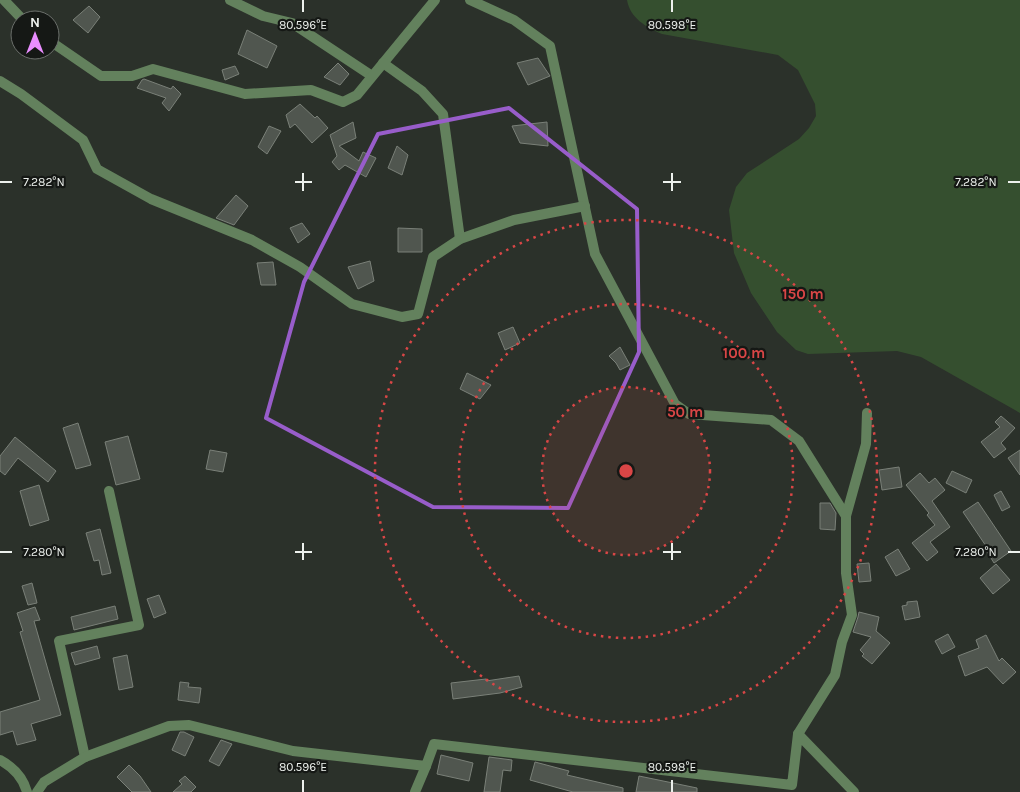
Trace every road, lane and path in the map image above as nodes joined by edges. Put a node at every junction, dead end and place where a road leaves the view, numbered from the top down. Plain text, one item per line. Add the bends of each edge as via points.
1 (4, 0) edge
2 (230, 0) edge
3 (435, 0) edge
4 (470, 0) edge
5 (14, 10) edge
6 (60, 48) edge
7 (383, 63) junction
8 (372, 76) junction
9 (0, 80) edge
10 (585, 206) junction
11 (460, 239) junction
12 (867, 413) dead end
13 (109, 491) dead end
14 (846, 516) junction
15 (798, 734) junction
16 (85, 757) junction
17 (0, 760) edge
18 (426, 766) junction
19 (27, 792) edge
20 (37, 792) edge
21 (415, 792) edge
22 (854, 792) edge

1 - 5 street
2 - 8 street via 263,16 292,23
3 - 7 street
4 - 10 street via 514,20 550,46
6 - 8 street via 101,76 132,76 153,69 245,94 311,90 343,102 357,95
7 - 8 street
7 - 11 street via 422,91 443,114
9 - 11 street via 83,140 97,169 151,199 252,240 300,267 352,304 402,317 418,314 433,257
10 - 11 street via 514,220
10 - 14 street via 595,254 675,404 689,414 771,420 800,441
12 - 14 street via 866,444
13 - 16 street via 139,625 59,641
14 - 15 street via 846,573 852,614 834,675
15 - 18 street via 792,785 434,744
15 - 22 street
16 - 18 street via 169,726 190,725 293,751
16 - 20 street via 44,782
17 - 19 street via 13,767
18 - 21 street

